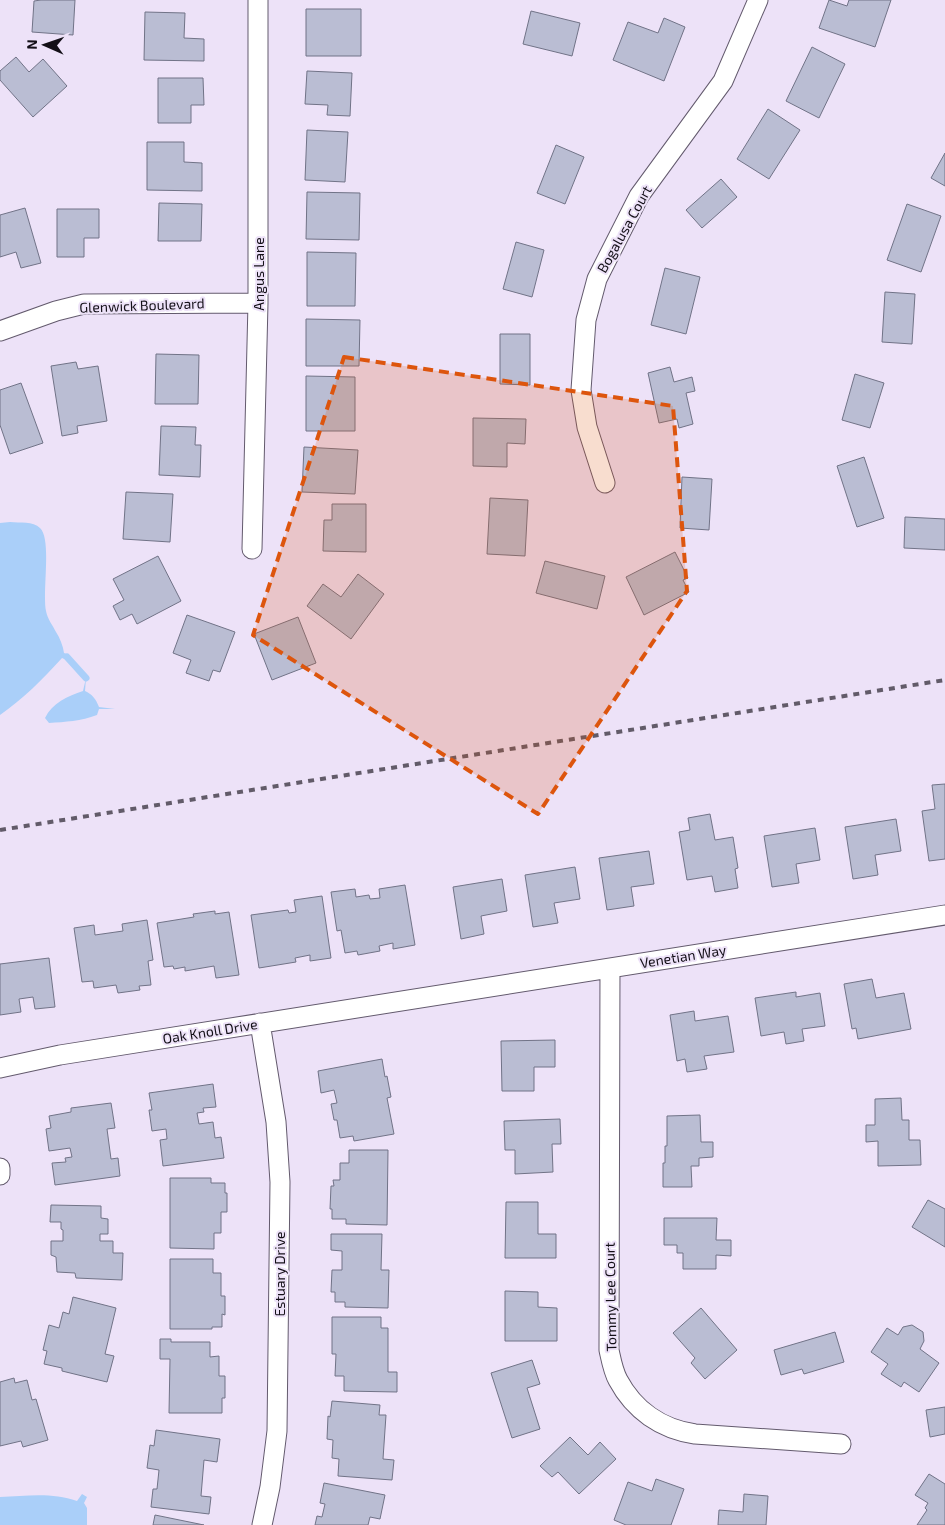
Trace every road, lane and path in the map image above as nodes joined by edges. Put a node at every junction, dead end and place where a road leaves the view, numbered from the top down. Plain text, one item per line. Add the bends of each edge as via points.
1 (258, 0) edge
2 (758, 0) edge
3 (258, 303) junction
4 (0, 332) edge
5 (604, 483) dead end
6 (252, 549) dead end
7 (945, 915) edge
8 (610, 968) junction
9 (420, 998) joint
10 (260, 1023) junction
11 (0, 1068) edge
12 (0, 1168) edge
13 (0, 1175) edge
14 (841, 1444) dead end
15 (262, 1525) edge

1 - 3 street, Angus Lane
2 - 5 street, Bogalusa Court via 723,81 640,196 597,279 586,320 581,390 586,427
3 - 4 street, Glenwick Boulevard via 84,304
3 - 6 street, Angus Lane
7 - 8 street, Venetian Way
8 - 9 street, Venetian Way
8 - 14 street, Tommy Lee Court via 609,1350 618,1380 642,1411 653,1420 677,1430
9 - 10 street, Oak Knoll Drive
10 - 11 street, Oak Knoll Drive via 60,1055
10 - 15 street, Estuary Drive via 276,1122 280,1182 278,1431
12 - 13 street

